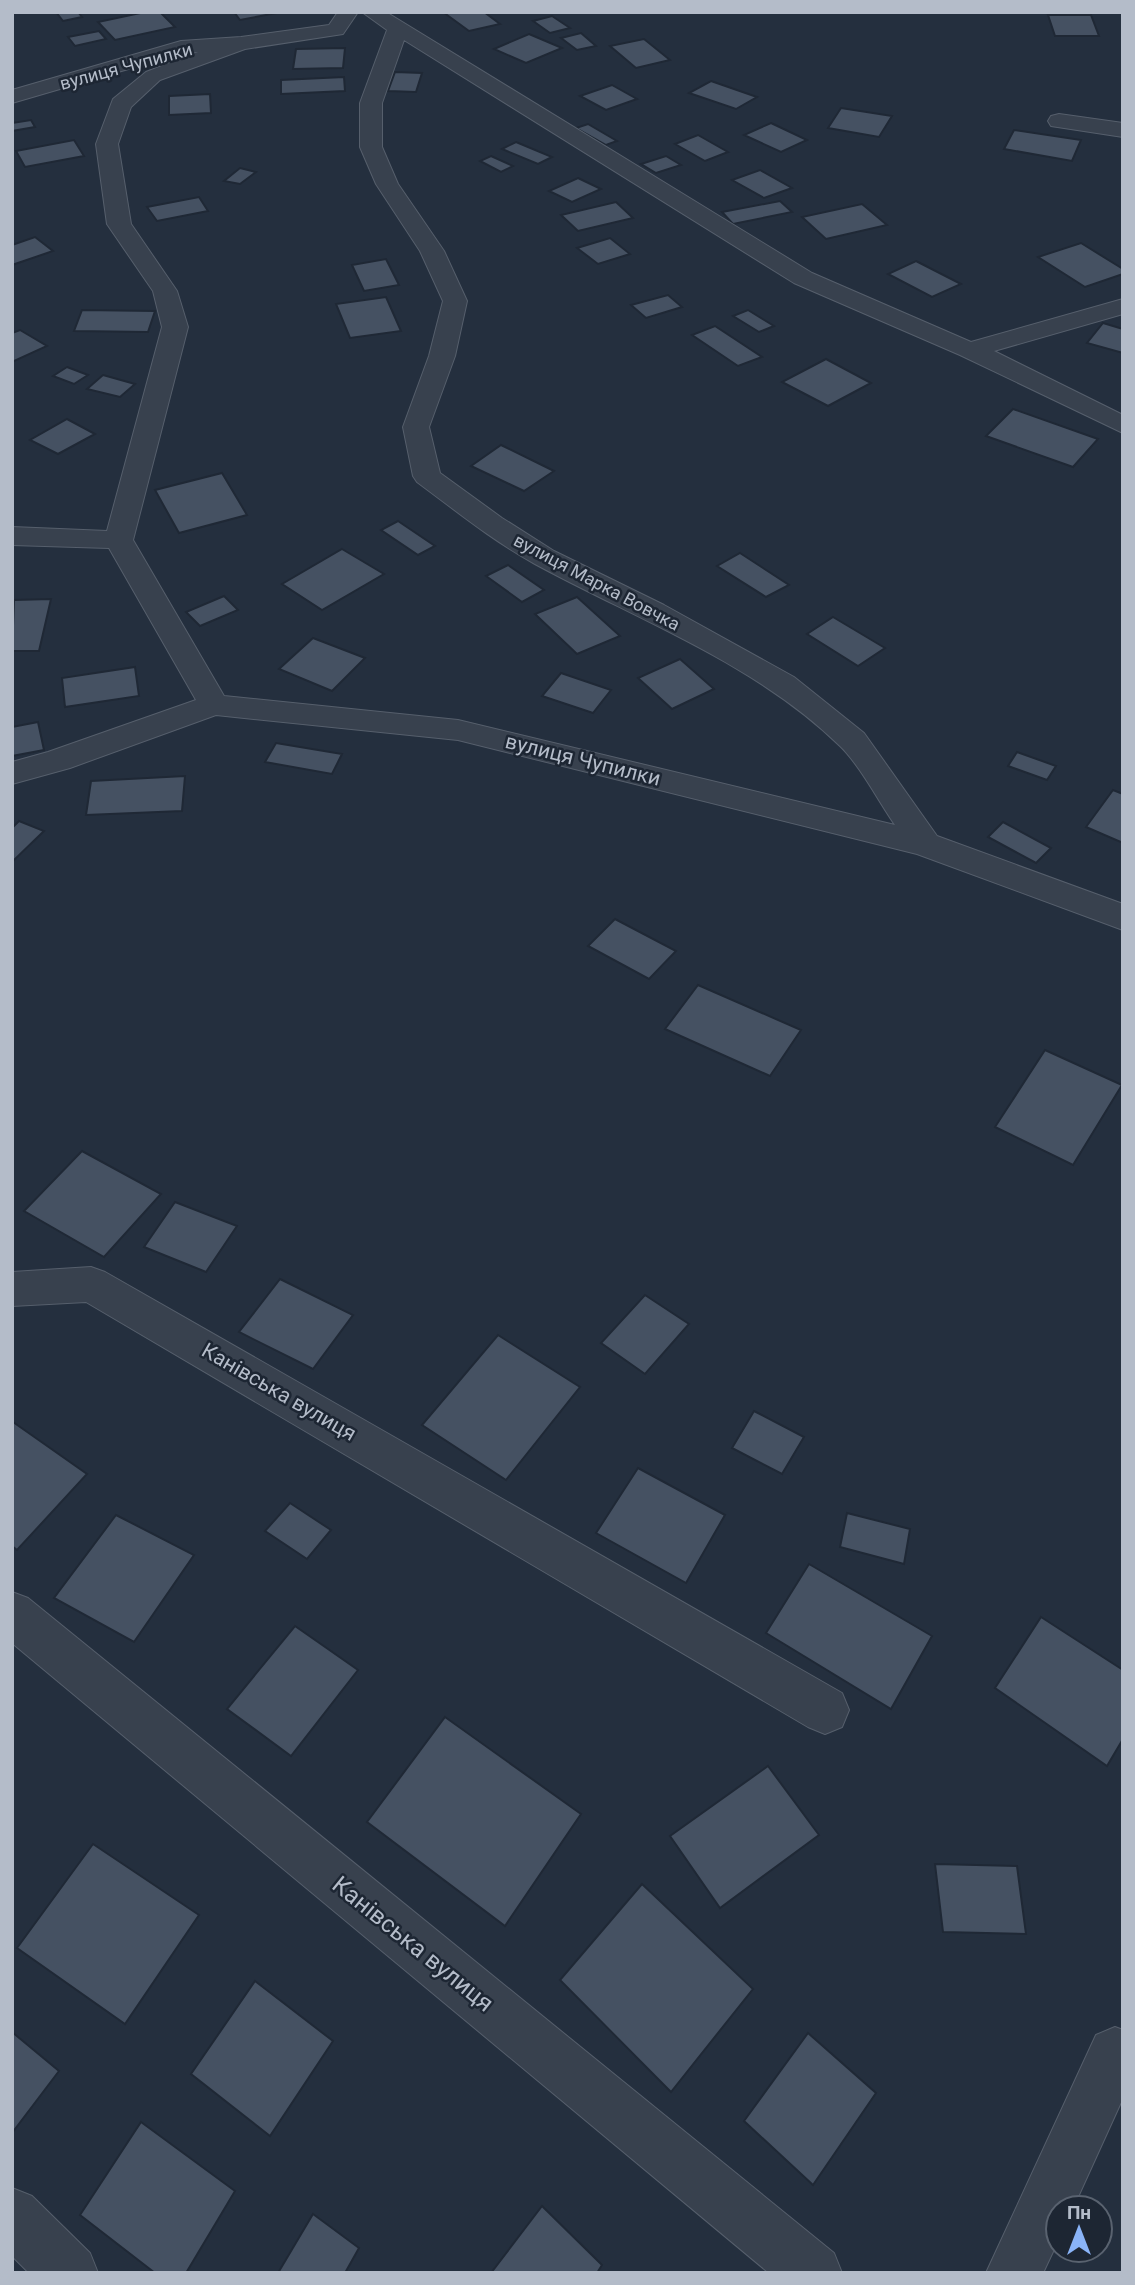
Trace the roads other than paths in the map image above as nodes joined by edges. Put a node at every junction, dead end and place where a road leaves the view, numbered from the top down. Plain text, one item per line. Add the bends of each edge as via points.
1 (348, 12) edge
2 (372, 12) edge
3 (397, 30) junction
4 (241, 43) junction
5 (12, 97) edge
6 (1059, 121) dead end
7 (1123, 130) edge
8 (1123, 306) edge
9 (969, 350) junction
10 (1123, 409) edge
11 (1123, 425) edge
12 (12, 536) edge
13 (119, 541) junction
14 (214, 705) junction
15 (12, 773) edge
16 (925, 844) junction
17 (1123, 918) edge
18 (12, 1289) edge
19 (12, 1614) edge
20 (825, 1710) dead end
21 (1115, 2054) dead end
22 (12, 2217) edge
23 (70, 2273) edge
24 (814, 2273) edge
25 (1014, 2273) edge

1 - 4 street, вулиця Чупилки via 336,30
2 - 3 street
3 - 9 street via 803,278
3 - 16 street, вулиця Марка Вовчка via 371,103 371,147 387,184 432,251 455,302 442,356 416,428 428,476 544,557 783,684 853,740
4 - 5 street, вулиця Чупилки via 181,47
4 - 13 street, вулиця Чупилки via 153,76 121,104 107,144 119,224 165,291 175,327
6 - 7 street
8 - 9 street
9 - 10 street via 1004,355
9 - 11 street
12 - 13 street
13 - 14 street
14 - 15 street
14 - 16 street, вулиця Чупилки via 458,730
16 - 17 street, вулиця Чупилки
18 - 20 street, Канівська вулиця via 91,1284
19 - 24 street, Канівська вулиця
21 - 25 street
22 - 23 street

